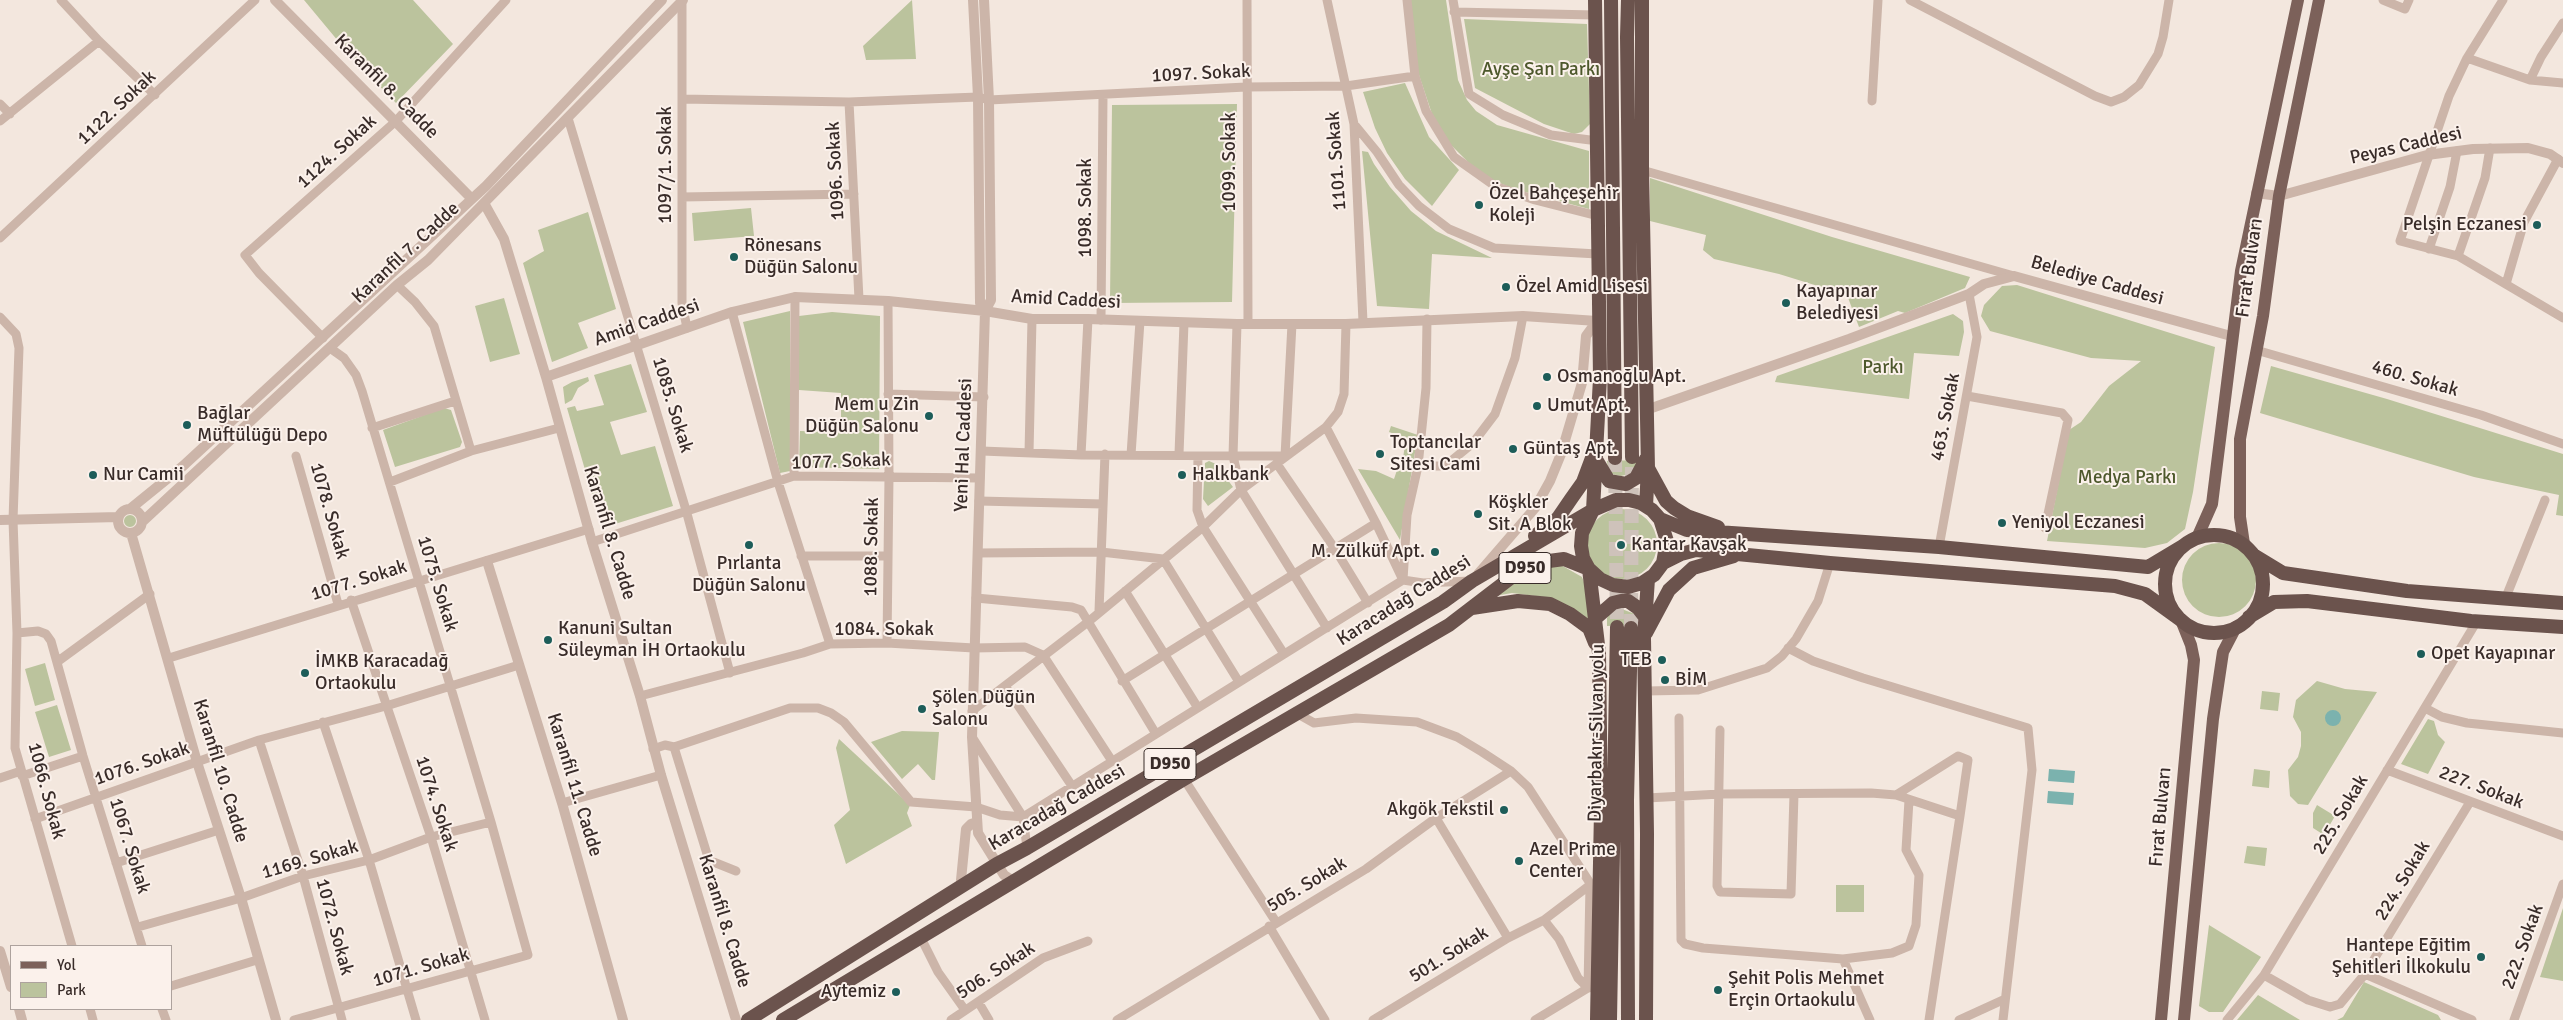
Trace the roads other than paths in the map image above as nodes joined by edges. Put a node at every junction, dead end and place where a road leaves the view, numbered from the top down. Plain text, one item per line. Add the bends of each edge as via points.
1 (61, 0) edge
2 (255, 0) edge
3 (275, 0) edge
4 (506, 0) edge
5 (662, 0) edge
6 (973, 0) edge
7 (984, 0) edge
8 (1247, 0) edge
9 (1327, 0) edge
10 (1407, 0) edge
11 (1453, 0) edge
12 (1595, 0) edge
13 (1612, 0) edge
14 (1628, 0) edge
15 (1642, 0) edge
16 (1878, 0) edge
17 (1910, 0) edge
18 (2169, 0) edge
19 (2298, 0) edge
20 (2319, 0) edge
21 (2383, 0) edge
22 (2409, 0) edge
23 (683, 1) edge
24 (2500, 1) edge
25 (1454, 12) junction
26 (1595, 15) junction
27 (2563, 23) edge
28 (1627, 37) junction
29 (98, 41) junction
30 (1596, 55) junction
31 (1642, 58) junction
32 (2467, 58) junction
33 (1415, 76) junction
34 (2530, 80) junction
35 (2563, 83) edge
36 (1346, 86) junction
37 (1246, 87) junction
38 (155, 95) junction
39 (1103, 96) junction
40 (682, 99) junction
41 (983, 99) junction
42 (1611, 101) junction
43 (1872, 101) dead end
44 (849, 102) junction
45 (0, 104) edge
46 (10, 114) junction
47 (568, 118) junction
48 (0, 121) edge
49 (396, 121) junction
50 (1354, 124) junction
51 (1598, 141) junction
52 (2490, 148) junction
53 (2457, 151) junction
54 (2427, 155) junction
55 (2560, 161) edge
56 (1642, 170) junction
57 (2256, 193) junction
58 (854, 194) junction
59 (2279, 196) junction
60 (682, 197) junction
61 (472, 199) junction
62 (484, 203) junction
63 (1598, 216) junction
64 (0, 238) edge
65 (2429, 249) junction
66 (1596, 254) junction
67 (2458, 256) junction
68 (2014, 276) junction
69 (2506, 284) junction
70 (397, 285) junction
71 (1969, 294) junction
72 (795, 297) junction
73 (859, 299) junction
74 (888, 301) junction
75 (983, 307) junction
76 (732, 312) junction
77 (1523, 316) junction
78 (0, 317) edge
79 (2563, 318) edge
80 (1032, 319) junction
81 (1088, 319) junction
82 (1427, 319) junction
83 (1101, 320) junction
84 (1597, 321) junction
85 (1140, 322) junction
86 (1363, 322) junction
87 (1184, 323) junction
88 (1243, 324) junction
89 (1292, 324) junction
90 (1346, 324) junction
91 (687, 328) junction
92 (2231, 336) junction
93 (323, 338) junction
94 (637, 346) junction
95 (330, 348) junction
96 (2256, 350) junction
97 (546, 376) junction
98 (888, 394) junction
99 (1967, 396) junction
100 (984, 397) junction
101 (455, 400) junction
102 (1646, 410) junction
103 (1326, 427) junction
104 (372, 428) junction
105 (559, 428) junction
106 (1598, 435) junction
107 (2563, 444) edge
108 (471, 451) junction
109 (982, 451) junction
110 (1030, 453) junction
111 (1105, 454) junction
112 (1179, 454) junction
113 (1082, 455) junction
114 (1131, 455) junction
115 (296, 456) dead end
116 (1198, 456) junction
117 (1233, 456) junction
118 (1285, 456) junction
119 (1632, 457) tunnel mouth
120 (1615, 458) tunnel mouth
121 (1596, 461) junction
122 (1647, 463) junction
123 (1277, 464) junction
124 (1418, 466) junction
125 (794, 476) junction
126 (890, 477) junction
127 (980, 478) junction
128 (390, 482) junction
129 (778, 482) junction
130 (1241, 490) junction
131 (2545, 500) dead end
132 (979, 501) junction
133 (1103, 504) junction
134 (1646, 506) junction
135 (130, 509) junction
136 (686, 510) junction
137 (1593, 510) junction
138 (118, 517) junction
139 (1660, 519) junction
140 (0, 520) edge
141 (14, 520) junction
142 (142, 522) junction
143 (1376, 523) junction
144 (1203, 526) junction
145 (2045, 528) dead end
146 (589, 529) junction
147 (131, 533) junction
148 (1740, 534) junction
149 (2197, 538) junction
150 (592, 542) junction
151 (2244, 544) junction
152 (2183, 546) junction
153 (1939, 547) junction
154 (1335, 549) junction
155 (978, 552) junction
156 (1101, 552) junction
157 (1744, 553) junction
158 (801, 556) junction
159 (888, 556) junction
160 (2255, 556) junction
161 (1514, 557) junction
162 (1163, 559) junction
163 (487, 561) junction
164 (1663, 563) junction
165 (1830, 563) junction
166 (1589, 569) junction
167 (1293, 574) junction
168 (1648, 579) junction
169 (418, 580) junction
170 (1403, 580) junction
171 (1472, 580) junction
172 (1126, 591) junction
173 (150, 594) junction
174 (2506, 597) junction
175 (976, 598) junction
176 (352, 600) junction
177 (1251, 601) junction
178 (1368, 602) junction
179 (2563, 602) edge
180 (338, 604) junction
181 (1471, 608) junction
182 (1099, 611) junction
183 (1596, 617) junction
184 (1645, 617) junction
185 (2250, 617) junction
186 (2181, 620) junction
187 (2477, 621) junction
188 (1088, 622) junction
189 (1206, 627) junction
190 (2236, 627) junction
191 (2563, 627) edge
192 (1327, 628) junction
193 (17, 632) junction
194 (1644, 638) junction
195 (887, 643) junction
196 (830, 644) junction
197 (974, 648) junction
198 (1788, 648) junction
199 (1600, 653) junction
200 (1284, 654) junction
201 (1043, 655) junction
202 (1163, 655) junction
203 (169, 658) junction
204 (57, 662) junction
205 (519, 665) junction
206 (730, 673) junction
207 (1122, 681) junction
208 (1239, 682) junction
209 (1005, 686) junction
210 (451, 687) junction
211 (1646, 691) junction
212 (640, 696) junction
213 (386, 706) junction
214 (1198, 708) junction
215 (2425, 708) junction
216 (972, 711) junction
217 (1298, 714) junction
218 (1679, 718) dead end
219 (323, 722) junction
220 (1720, 730) dead end
221 (2563, 733) edge
222 (1156, 734) junction
223 (972, 737) junction
224 (259, 740) junction
225 (674, 748) junction
226 (653, 749) junction
227 (83, 756) junction
228 (1112, 761) junction
229 (197, 762) junction
230 (2387, 770) junction
231 (1511, 772) junction
232 (21, 773) junction
233 (661, 775) junction
234 (0, 778) edge
235 (1184, 779) junction
236 (1072, 786) junction
237 (1720, 794) junction
238 (1794, 794) junction
239 (1896, 795) junction
240 (97, 796) junction
241 (1681, 796) junction
242 (1647, 798) junction
243 (1909, 800) junction
244 (2470, 802) junction
245 (562, 803) junction
246 (976, 807) junction
247 (1960, 816) junction
248 (1023, 817) junction
249 (1436, 818) junction
250 (35, 819) junction
251 (491, 822) junction
252 (977, 822) junction
253 (219, 830) junction
254 (2563, 836) edge
255 (431, 837) junction
256 (1027, 848) junction
257 (369, 860) junction
258 (116, 863) junction
259 (997, 864) junction
260 (736, 871) dead end
261 (1029, 871) junction
262 (303, 876) junction
263 (1014, 880) junction
264 (964, 884) junction
265 (2563, 884) edge
266 (1590, 885) junction
267 (241, 898) junction
268 (1600, 899) junction
269 (1544, 920) junction
270 (1273, 924) junction
271 (138, 928) junction
272 (920, 936) junction
273 (1508, 938) junction
274 (1088, 941) dead end
275 (1629, 943) junction
276 (72, 945) edge
277 (142, 945) edge
278 (0, 951) edge
279 (528, 955) joint
280 (1843, 959) junction
281 (257, 960) junction
282 (470, 970) junction
283 (2365, 974) junction
284 (2264, 975) junction
285 (10, 983) edge
286 (172, 986) edge
287 (407, 989) junction
288 (1599, 989) junction
289 (2006, 999) junction
290 (979, 1003) junction
291 (339, 1009) junction
292 (966, 1010) junction
293 (2455, 1018) edge
294 (276, 1020) edge
295 (294, 1020) edge
296 (342, 1020) edge
297 (416, 1020) edge
298 (485, 1020) edge
299 (623, 1020) edge
300 (736, 1020) edge
301 (748, 1020) edge
302 (783, 1020) edge
303 (951, 1020) edge
304 (990, 1020) edge
305 (1116, 1020) edge
306 (1325, 1020) edge
307 (1373, 1020) edge
308 (1535, 1020) edge
309 (1597, 1020) edge
310 (1609, 1020) edge
311 (1628, 1020) edge
312 (1636, 1020) edge
313 (1646, 1020) edge
314 (1870, 1020) edge
315 (1929, 1020) edge
316 (1959, 1020) edge
317 (2003, 1020) edge
318 (2162, 1020) edge
319 (2184, 1020) edge
320 (2227, 1020) edge
321 (2472, 1020) edge
322 (2514, 1020) edge

1 - 29 street
2 - 38 street, 1122. Sokak
3 - 49 street, Karanfil 8. Cadde
4 - 49 street, 1124. Sokak
5 - 61 street, Karanfil 7. Cadde
6 - 41 street
7 - 41 street
8 - 37 street, 1099. Sokak
9 - 36 street, 1101. Sokak
10 - 33 street
11 - 25 street
12 - 26 highway
13 - 42 highway
14 - 28 highway
15 - 31 highway
16 - 43 street
17 - 18 street via 2111,102 2124,97 2139,84 2158,54
19 - 57 main road, Fırat Bulvarı
20 - 59 main road, Fırat Bulvarı
21 - 22 street via 2405,9
23 - 40 street, 1097/1. Sokak
23 - 47 street, Karanfil 7. Cadde
24 - 32 street
25 - 26 street
25 - 51 street via 1469,94 1503,115 1551,135
26 - 30 highway
27 - 34 street
28 - 31 highway
28 - 119 highway
29 - 38 street
29 - 46 street
30 - 42 highway
30 - 51 highway
31 - 56 highway
32 - 34 street
32 - 54 street
33 - 36 street, 1097. Sokak
33 - 63 street via 1426,111 1454,157 1495,186
34 - 35 street
36 - 37 street, 1097. Sokak
36 - 50 street, 1101. Sokak
37 - 39 street, 1097. Sokak
37 - 88 street, 1099. Sokak
38 - 64 street, 1122. Sokak
39 - 41 street, 1097. Sokak
39 - 83 street, 1098. Sokak
40 - 44 street, 1097. Sokak
40 - 60 street, 1097/1. Sokak
41 - 44 street, 1097. Sokak
41 - 75 street, Yeni Hal Caddesi via 990,300
42 - 120 highway
44 - 58 street, 1096. Sokak
45 - 46 street
46 - 48 street
47 - 62 street, Karanfil 7. Cadde
47 - 94 street, 1085. Sokak
49 - 61 street, Karanfil 8. Cadde
49 - 93 street, 1124. Sokak via 245,255
50 - 66 street via 1399,185 1419,206 1449,229 1494,248
50 - 86 street, 1101. Sokak
51 - 63 highway
52 - 53 street, Peyas Caddesi
52 - 55 street, Peyas Caddesi via 2528,148 2550,154
52 - 67 street via 2485,178
53 - 54 street, Peyas Caddesi
53 - 65 street via 2450,187
54 - 59 street, Peyas Caddesi
54 - 65 street via 2400,241
55 - 69 street via 2524,222
56 - 68 street
56 - 102 highway
57 - 59 street, Peyas Caddesi
57 - 92 main road, Fırat Bulvarı
58 - 60 street
58 - 73 street, 1096. Sokak
59 - 96 main road, Fırat Bulvarı
60 - 91 street, 1097/1. Sokak via 682,303
61 - 93 street, Karanfil 7. Cadde
62 - 70 street, Karanfil 7. Cadde via 428,260
62 - 97 street, Karanfil 8. Cadde via 504,239
63 - 66 highway
65 - 67 street
66 - 84 highway
67 - 69 street
68 - 71 street, Belediye Caddesi via 1984,284
68 - 92 street, Belediye Caddesi
69 - 79 street
70 - 95 street, Karanfil 7. Cadde
70 - 101 street via 434,326
71 - 99 street, 463. Sokak via 1977,337
71 - 102 street, Belediye Caddesi
72 - 73 street, Amid Caddesi
72 - 76 street, Amid Caddesi
72 - 125 street
73 - 74 street, Amid Caddesi
74 - 75 street, Amid Caddesi
74 - 98 street, 1088. Sokak
75 - 80 street, Amid Caddesi
75 - 100 street, Yeni Hal Caddesi
76 - 91 street, Amid Caddesi
76 - 129 street
77 - 82 street, Amid Caddesi
77 - 84 street, Amid Caddesi
77 - 124 street via 1515,358 1495,414 1473,443 1445,466
78 - 141 street, 1066. Sokak via 16,334 19,348
80 - 81 street, Amid Caddesi
80 - 110 street
81 - 83 street, Amid Caddesi
81 - 113 street
82 - 86 street, Amid Caddesi
82 - 124 street via 1426,388
83 - 85 street, Amid Caddesi
84 - 106 highway
84 - 171 street via 1586,336 1582,384 1550,481 1535,508
85 - 87 street, Amid Caddesi
85 - 114 street
86 - 90 street, Amid Caddesi
87 - 88 street, Amid Caddesi
87 - 112 street
88 - 89 street, Amid Caddesi
88 - 117 street, 1099. Sokak
89 - 90 street, Amid Caddesi
89 - 118 street
90 - 103 street via 1344,394 1338,412
91 - 94 street, Amid Caddesi
92 - 149 main road, Fırat Bulvarı via 2212,504
93 - 135 street, Karanfil 7. Cadde via 183,466
94 - 97 street, Amid Caddesi
94 - 136 street, 1085. Sokak
95 - 104 street, 1075. Sokak via 344,358 356,375
95 - 142 street, Karanfil 7. Cadde
96 - 107 street, 460. Sokak via 2481,415
96 - 151 main road, Fırat Bulvarı via 2240,439 2240,516
97 - 105 street, Karanfil 8. Cadde
98 - 100 street
98 - 126 street, 1088. Sokak
99 - 145 street via 2062,413 2068,420
99 - 153 street, 463. Sokak
100 - 109 street, Yeni Hal Caddesi
101 - 104 street
101 - 108 street
102 - 122 highway
103 - 118 street
103 - 143 street
104 - 128 street, 1075. Sokak
105 - 108 street
105 - 146 street, Karanfil 8. Cadde
106 - 121 highway
106 - 161 highway via 1583,482 1575,494 1558,518
108 - 128 street
109 - 110 street
109 - 127 street, Yeni Hal Caddesi
110 - 113 street
111 - 113 street
111 - 114 street
111 - 133 street
112 - 114 street
112 - 116 street
115 - 180 street, 1078. Sokak
116 - 117 street
116 - 144 street via 1197,510
117 - 118 street
117 - 130 street, 1099. Sokak
118 - 123 street
121 - 122 highway via 1609,481 1626,484 1636,478
121 - 137 highway
122 - 134 highway
122 - 148 highway via 1666,501 1674,508 1687,516
123 - 130 street
123 - 154 street
124 - 170 street via 1407,515
125 - 126 street, 1077. Sokak
125 - 129 street, 1077. Sokak
126 - 127 street, 1077. Sokak
126 - 159 street, 1088. Sokak
127 - 132 street, Yeni Hal Caddesi
128 - 169 street, 1075. Sokak
129 - 136 street, 1077. Sokak
129 - 158 street
130 - 144 street
130 - 167 street, 1099. Sokak
131 - 174 street
132 - 133 street
132 - 155 street, Yeni Hal Caddesi
133 - 156 street
134 - 137 highway via 1629,500 1616,500
134 - 139 highway
135 - 138 street
135 - 142 street via 137,511
136 - 150 street, 1077. Sokak
136 - 206 street, 1085. Sokak
137 - 161 highway, Karacadağ Caddesi / D950
137 - 166 highway via 1582,533 1580,546
138 - 141 street
138 - 147 street via 120,528
139 - 148 highway via 1687,530
139 - 164 highway via 1667,541
140 - 141 street
141 - 193 street, 1066. Sokak
142 - 147 street
143 - 154 street
143 - 170 street
144 - 162 street
144 - 177 street
146 - 150 street, Karanfil 8. Cadde
146 - 163 street, 1077. Sokak
147 - 173 street, Karanfil 10. Cadde
148 - 153 highway
149 - 151 highway via 2213,534
149 - 152 highway
150 - 212 street, Karanfil 8. Cadde
151 - 160 highway
152 - 153 highway via 2148,567
152 - 186 highway via 2172,559 2166,574 2166,591 2171,607
154 - 167 street
154 - 178 street
155 - 156 street
155 - 175 street, Yeni Hal Caddesi
156 - 162 street
156 - 182 street
157 - 164 highway via 1696,550
157 - 165 highway
157 - 194 highway via 1693,568 1669,590
158 - 159 street
158 - 196 street
159 - 195 street, 1088. Sokak
160 - 174 highway via 2283,573 2407,591
160 - 185 highway via 2263,588
161 - 171 highway, Karacadağ Caddesi / D950
162 - 172 street
162 - 189 street
163 - 169 street, 1077. Sokak
163 - 205 street, Karanfil 11. Cadde
164 - 168 highway
165 - 186 highway via 2115,586 2145,594
165 - 198 street via 1818,601
166 - 168 highway via 1600,580 1613,585 1628,587
166 - 181 highway, Karacadağ Caddesi / D950 via 1564,559 1534,563
166 - 183 highway
167 - 177 street
167 - 192 street, 1099. Sokak
168 - 184 highway
169 - 176 street, 1077. Sokak
169 - 210 street, 1075. Sokak
170 - 171 street via 1423,583
170 - 178 street
171 - 256 highway, Karacadağ Caddesi / D950 via 1443,602
172 - 182 street
172 - 202 street
173 - 203 street, Karanfil 10. Cadde
173 - 204 street
174 - 179 highway
175 - 188 street via 1072,607 1081,610
175 - 197 street, Yeni Hal Caddesi
176 - 180 street, 1077. Sokak
176 - 213 street, 1074. Sokak
177 - 189 street
177 - 200 street
178 - 192 street
180 - 203 street, 1077. Sokak
181 - 199 highway via 1518,601 1550,604 1589,628
181 - 217 highway, Karacadağ Caddesi / D950 via 1449,625
182 - 188 street
183 - 184 highway via 1613,603 1628,601
183 - 199 highway
184 - 194 highway
185 - 187 highway via 2274,602 2307,601
185 - 190 highway
186 - 190 highway via 2208,632
186 - 318 main road, Fırat Bulvarı via 2194,660
187 - 191 highway
187 - 215 street, 225. Sokak
188 - 201 street
188 - 207 street
189 - 202 street
189 - 208 street
190 - 319 main road via 2223,652 2214,719
192 - 200 street
193 - 204 street, 1067. Sokak via 46,634
193 - 232 street, 1066. Sokak via 15,748
194 - 211 highway
195 - 196 street, 1084. Sokak
195 - 197 street, 1084. Sokak
196 - 206 street, 1084. Sokak
197 - 201 street, 1084. Sokak via 1025,647
197 - 216 street, Yeni Hal Caddesi
198 - 211 street via 1767,668 1698,690
198 - 289 street via 1813,661 1863,678 2028,728 2032,770
199 - 268 highway
200 - 208 street
201 - 209 street
201 - 228 street
202 - 207 street
202 - 214 street
203 - 229 street, Karanfil 10. Cadde
204 - 227 street, 1067. Sokak
205 - 210 street, 1076. Sokak
205 - 245 street, Karanfil 11. Cadde
206 - 212 street, 1084. Sokak
207 - 222 street
208 - 214 street
209 - 216 street
209 - 236 street
210 - 213 street, 1076. Sokak
210 - 251 street, 1075. Sokak
211 - 242 highway
212 - 226 street, Karanfil 8. Cadde
213 - 219 street, 1076. Sokak
213 - 255 street, 1074. Sokak
214 - 222 street
215 - 221 street via 2442,717 2467,723
215 - 230 street, 225. Sokak
216 - 223 street, Yeni Hal Caddesi
217 - 231 street via 1314,723 1356,718 1417,722 1457,737
217 - 235 highway, Karacadağ Caddesi / D950
218 - 241 street
219 - 224 street, 1076. Sokak
219 - 257 street
220 - 237 street
222 - 228 street
223 - 246 street, Yeni Hal Caddesi
223 - 248 street
224 - 229 street, 1076. Sokak
224 - 262 street, 1072. Sokak
225 - 226 street via 665,745
225 - 246 street via 790,708 818,708 844,722 911,802
225 - 260 street via 707,854 712,861
226 - 233 street, Karanfil 8. Cadde
227 - 232 street
227 - 240 street, 1067. Sokak
228 - 236 street
229 - 240 street, 1076. Sokak
229 - 253 street, Karanfil 10. Cadde
230 - 244 street, 227. Sokak
230 - 284 street, 225. Sokak
231 - 249 street, 505. Sokak
231 - 266 street via 1528,787
232 - 234 street
232 - 250 street, 1066. Sokak
233 - 245 street
233 - 300 street, Karanfil 8. Cadde
235 - 261 highway, Karacadağ Caddesi / D950
235 - 270 street
236 - 248 street
237 - 238 street
237 - 238 street via 1717,886 1720,892 1791,894
237 - 241 street
238 - 239 street
239 - 243 street
239 - 247 street via 1958,756 1968,760
240 - 250 street, 1076. Sokak
240 - 258 street, 1067. Sokak
241 - 242 street
241 - 280 street via 1681,940 1703,948
242 - 313 highway
243 - 247 street
243 - 280 street via 1906,850 1919,875 1916,925 1909,946 1892,953
244 - 254 street, 227. Sokak
244 - 283 street, 224. Sokak
245 - 299 street, Karanfil 11. Cadde
246 - 248 street via 1000,815
246 - 252 street, Yeni Hal Caddesi
247 - 315 street
248 - 256 street
249 - 270 street, 505. Sokak via 1366,869
249 - 273 street
250 - 276 street, 1066. Sokak
251 - 255 street, 1169. Sokak
251 - 279 street, 1075. Sokak
252 - 259 street, Yeni Hal Caddesi via 978,833
252 - 264 street via 966,830 961,880
253 - 258 street
253 - 267 street, Karanfil 10. Cadde
255 - 257 street, 1169. Sokak
255 - 282 street, 1074. Sokak
256 - 259 highway, Karacadağ Caddesi / D950
256 - 261 highway via 1032,859
257 - 262 street, 1169. Sokak
257 - 287 street
258 - 271 street, 1067. Sokak
259 - 263 street, Yeni Hal Caddesi
259 - 264 highway, Karacadağ Caddesi / D950
261 - 263 highway, Karacadağ Caddesi / D950
262 - 267 street, 1169. Sokak
262 - 291 street, 1072. Sokak
263 - 272 highway, Karacadağ Caddesi / D950
264 - 301 highway, Karacadağ Caddesi / D950
265 - 322 street, 222. Sokak
266 - 268 street
266 - 269 street, 501. Sokak
266 - 288 street
267 - 271 street, 1169. Sokak
267 - 281 street, Karanfil 10. Cadde
268 - 288 highway
269 - 273 street, 501. Sokak
269 - 288 street via 1559,939 1578,978
270 - 305 street, 505. Sokak
270 - 306 street
271 - 277 street, 1067. Sokak
272 - 292 street via 938,972
272 - 302 highway, Karacadağ Caddesi / D950
273 - 307 street, 501. Sokak
274 - 290 street, 506. Sokak via 1044,958
275 - 288 highway, Diyarbakır-Silvan yolu via 1624,627
275 - 311 highway
275 - 312 highway
278 - 285 street
279 - 282 street, 1071. Sokak
280 - 314 street
281 - 286 street
281 - 294 street, Karanfil 10. Cadde
282 - 287 street, 1071. Sokak
282 - 298 street, 1074. Sokak
283 - 284 street, 224. Sokak via 2340,1004 2330,1007 2308,1000
283 - 293 street via 2401,988
284 - 320 street, 225. Sokak
287 - 291 street, 1071. Sokak
287 - 297 street
288 - 308 street
288 - 309 highway
288 - 310 highway, Diyarbakır-Silvan yolu
289 - 316 street
289 - 317 street
290 - 292 street, 506. Sokak
290 - 304 street
291 - 295 street, 1071. Sokak
291 - 296 street, 1072. Sokak
292 - 303 street, 506. Sokak
293 - 321 street

